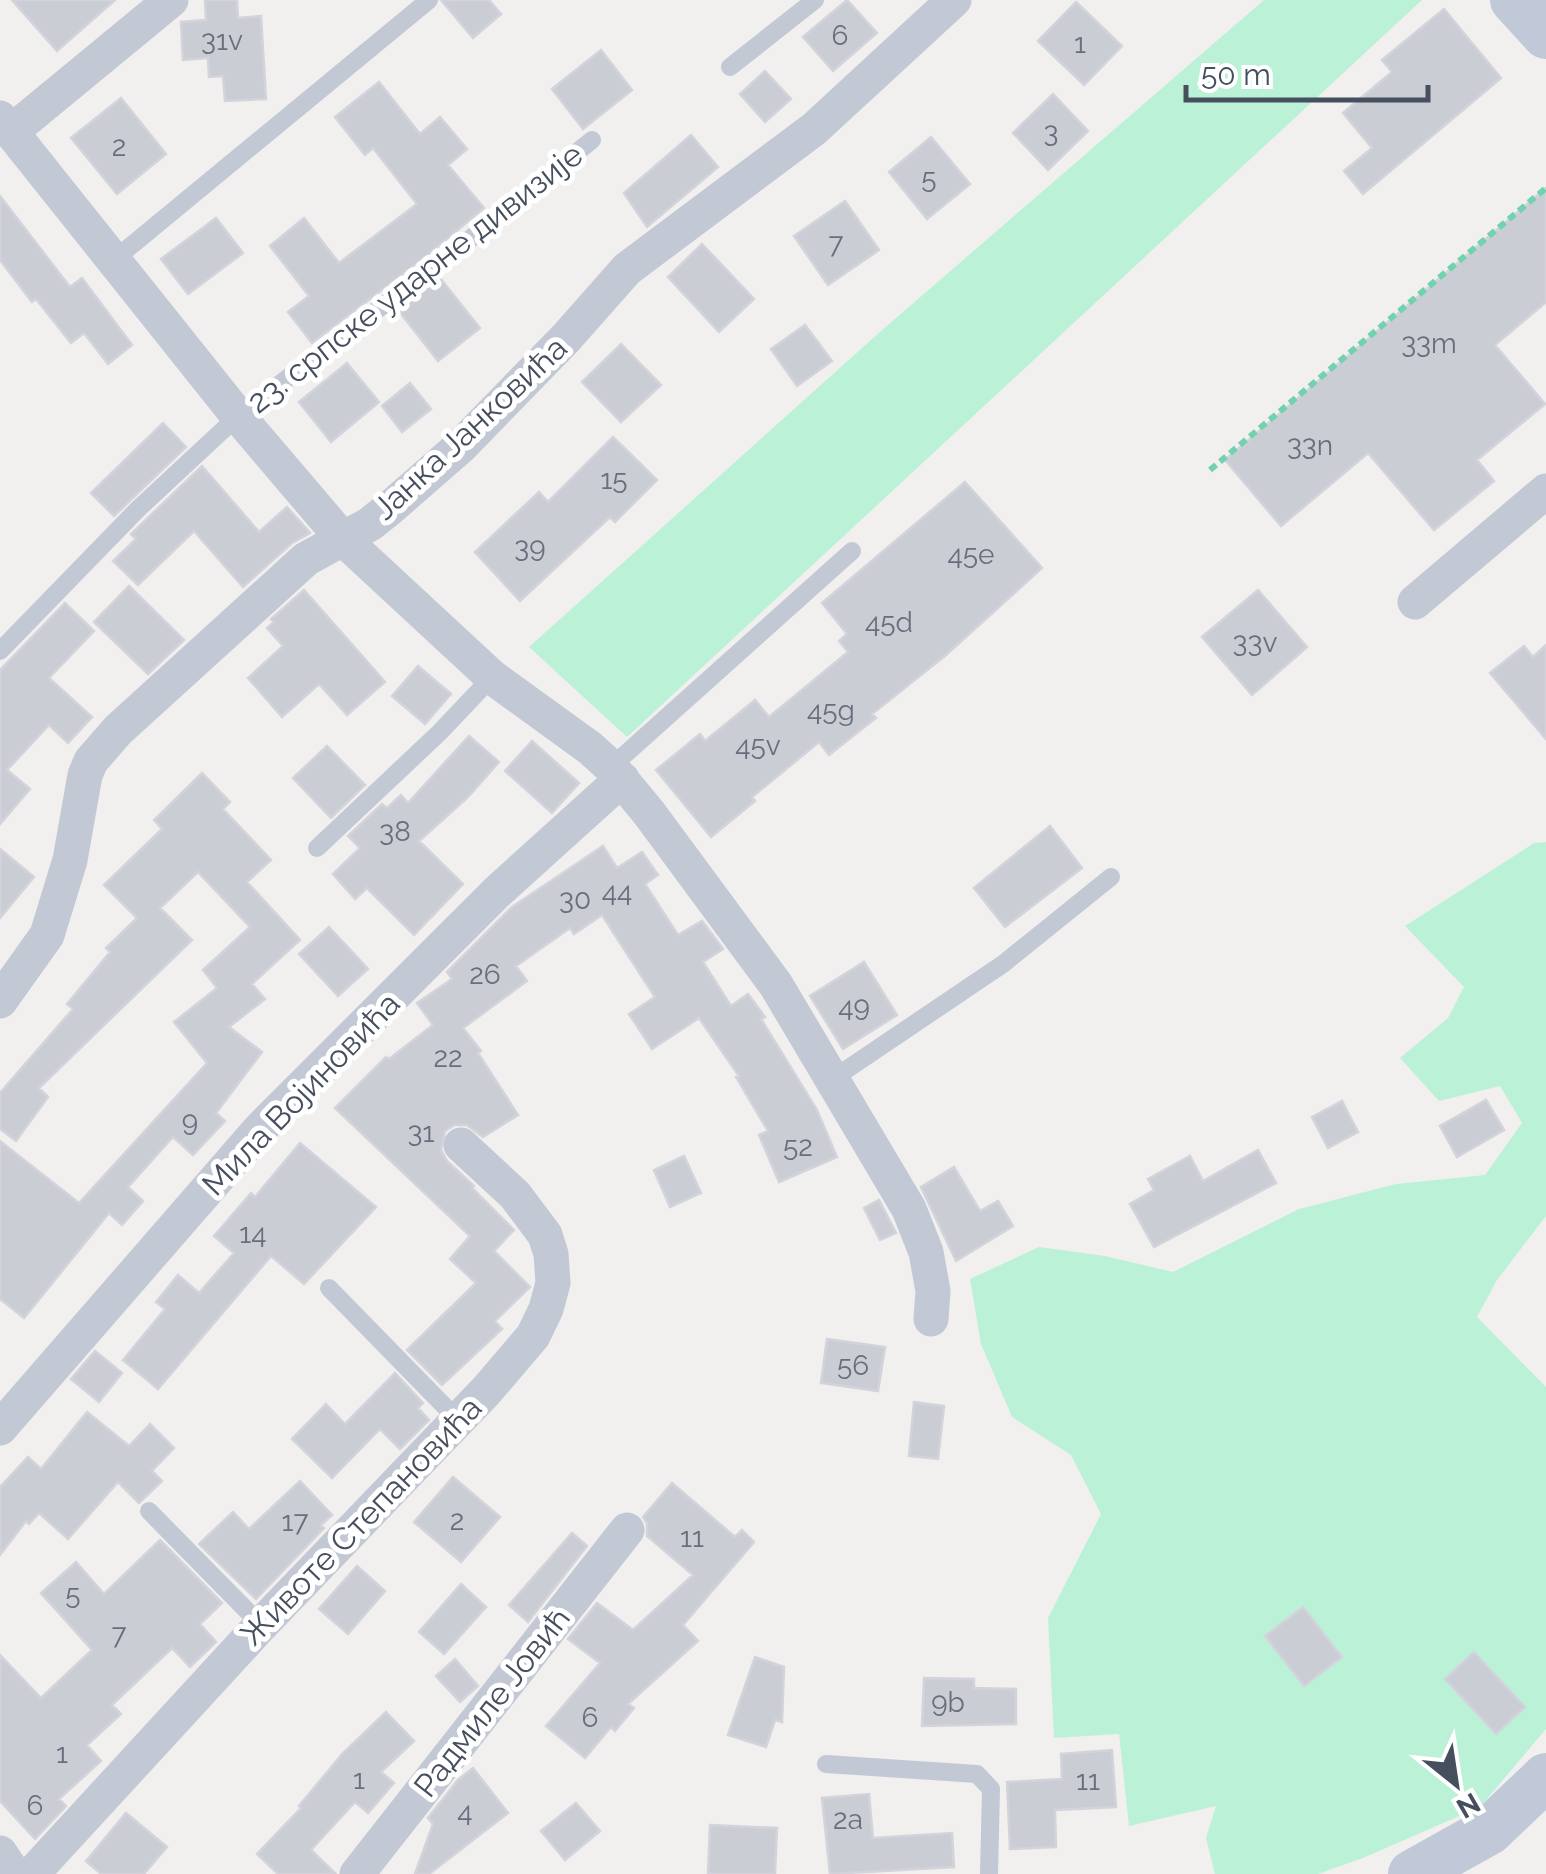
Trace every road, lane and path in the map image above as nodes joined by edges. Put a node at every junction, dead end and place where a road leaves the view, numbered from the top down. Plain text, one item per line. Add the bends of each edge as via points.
1 (170, 0) edge
2 (430, 0) edge
3 (815, 0) edge
4 (954, 0) edge
5 (1514, 0) edge
6 (1546, 35) edge
7 (730, 66) dead end
8 (6, 125) edge
9 (592, 140) dead end
10 (1546, 188) edge
11 (115, 260) junction
12 (238, 416) junction
13 (1210, 470) dead end
14 (1546, 491) edge
15 (342, 538) junction
16 (852, 550) dead end
17 (1415, 602) dead end
18 (0, 651) edge
19 (492, 677) junction
20 (617, 773) junction
21 (317, 848) dead end
22 (1112, 877) dead end
23 (0, 1001) edge
24 (834, 1078) junction
25 (461, 1145) dead end
26 (329, 1288) dead end
27 (931, 1318) dead end
28 (458, 1420) junction
29 (0, 1428) edge
30 (149, 1510) dead end
31 (627, 1530) dead end
32 (261, 1625) junction
33 (826, 1764) dead end
34 (1546, 1777) edge
35 (0, 1853) edge
36 (13, 1874) edge
37 (32, 1874) edge
38 (357, 1874) edge
39 (989, 1874) edge
40 (1412, 1874) edge

1 - 8 street
2 - 11 lane
3 - 7 lane
4 - 15 street, Јанка Јанковића via 814,129 626,269 461,446 390,508
5 - 6 main road
8 - 11 street, 23. српске ударне дивизије
9 - 12 lane, 23. српске ударне дивизије
10 - 13 path
11 - 12 street, 23. српске ударне дивизије
12 - 15 street, 23. српске ударне дивизије
12 - 18 lane, 23. српске ударне дивизије
14 - 17 street
15 - 19 street, 23. српске ударне дивизије
15 - 23 street, Јанка Јанковића via 306,559 100,749 85,774 54,919
16 - 20 lane
19 - 20 street, 23. српске ударне дивизије
19 - 21 lane
20 - 24 street, 23. српске ударне дивизије via 744,938
20 - 29 street, Мила Војиновића via 260,1129
22 - 24 lane via 1003,964
24 - 27 street, 23. српске ударне дивизије via 909,1209 926,1252
25 - 28 street, Животе Степановића via 538,1222 553,1283 533,1336
26 - 28 lane
28 - 32 street, Животе Степановића
30 - 32 lane
31 - 38 street, Радмиле Јовић
32 - 37 street, Животе Степановића
33 - 39 lane via 977,1774 991,1789
34 - 40 main road via 1488,1830
35 - 36 street

